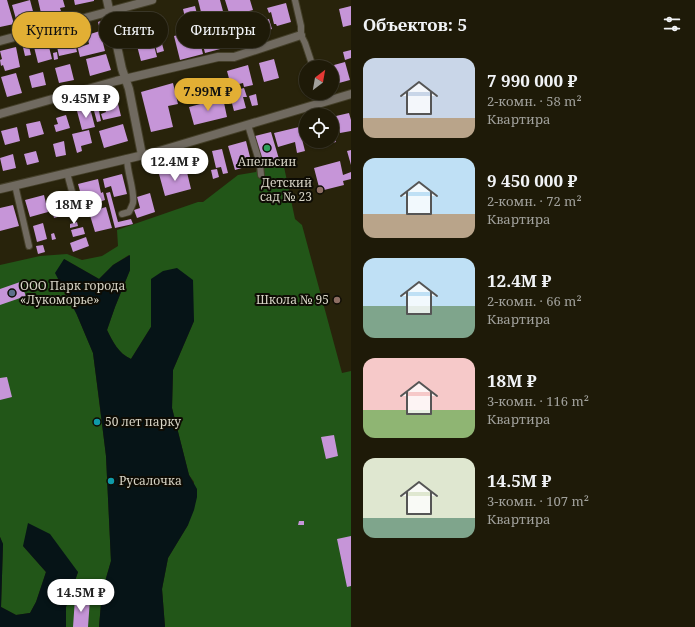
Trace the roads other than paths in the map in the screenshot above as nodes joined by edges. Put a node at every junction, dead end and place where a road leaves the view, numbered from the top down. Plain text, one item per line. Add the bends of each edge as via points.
1 (107, 0) edge
2 (152, 0) edge
3 (295, 0) edge
4 (110, 12) joint
5 (99, 15) edge
6 (300, 35) junction
7 (0, 41) edge
8 (118, 48) edge
9 (311, 60) edge
10 (125, 79) junction
11 (351, 94) edge
12 (339, 95) edge
13 (320, 100) edge
14 (0, 114) edge
15 (248, 125) junction
16 (142, 154) junction
17 (127, 158) junction
18 (67, 173) junction
19 (261, 175) dead end
20 (15, 185) junction
21 (0, 189) edge
22 (77, 210) dead end
23 (122, 214) dead end
24 (29, 246) dead end

1 - 4 street
2 - 4 street
3 - 6 lane via 301,26
5 - 7 street
6 - 9 lane
6 - 10 street via 234,57 218,57
8 - 10 street
10 - 14 street
10 - 16 street
11 - 12 street
13 - 15 street
15 - 16 street
15 - 19 lane
16 - 17 street
17 - 18 street
17 - 23 lane via 133,204 129,212
18 - 20 street
18 - 22 lane
20 - 21 street
20 - 24 lane

